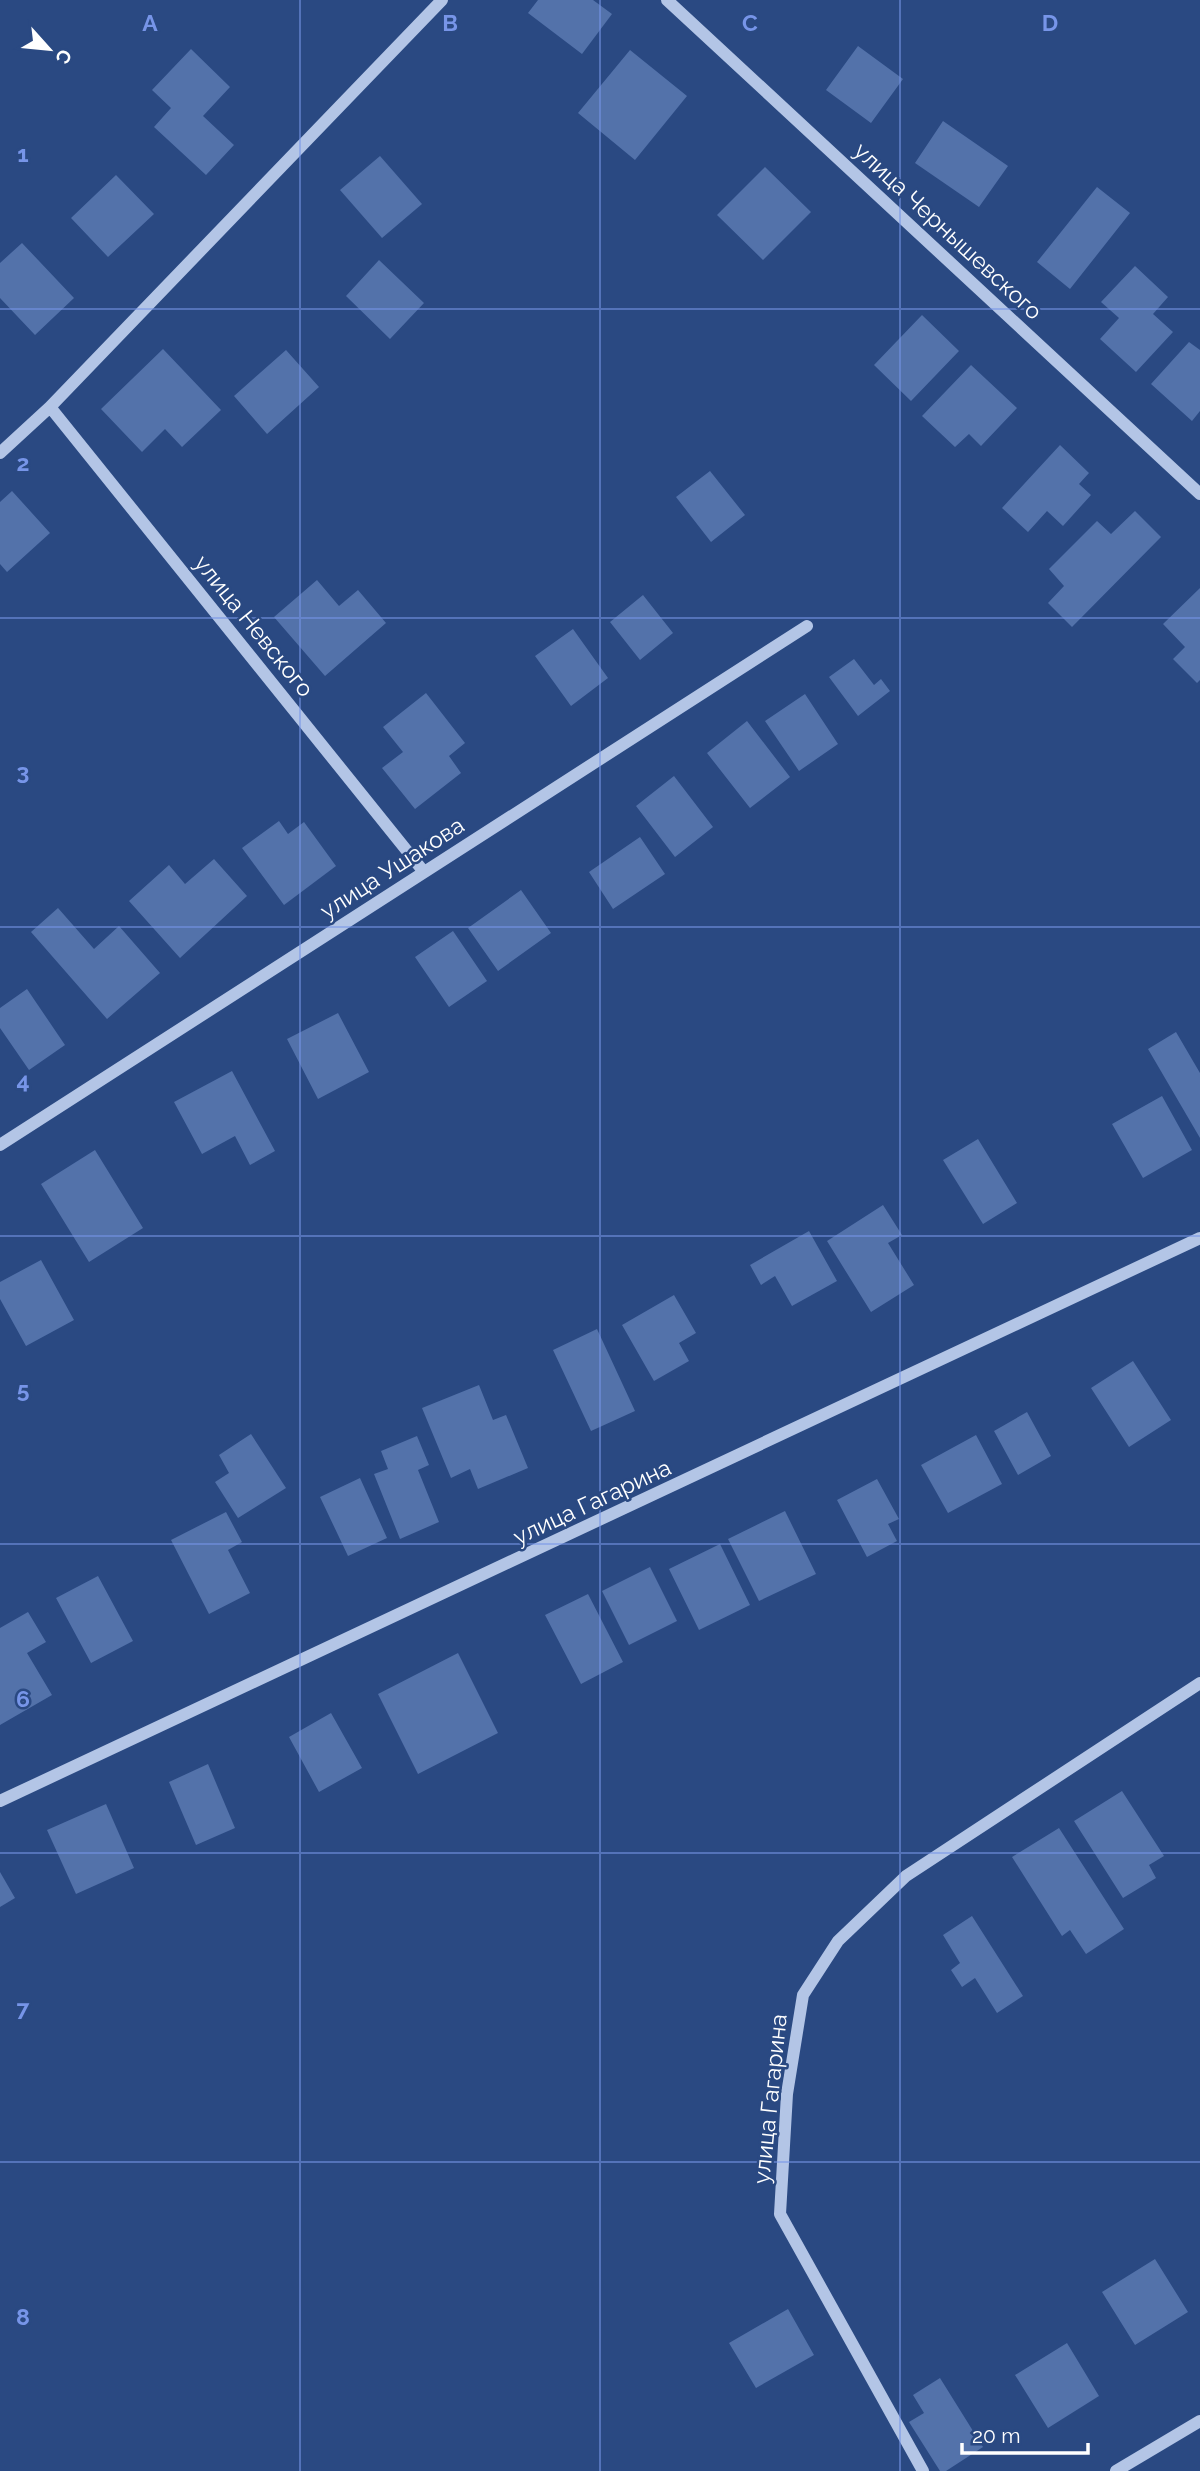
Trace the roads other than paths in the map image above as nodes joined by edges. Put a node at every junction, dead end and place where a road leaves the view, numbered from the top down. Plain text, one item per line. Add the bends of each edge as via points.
1 (442, 0) edge
2 (667, 0) edge
3 (50, 407) junction
4 (0, 453) edge
5 (1200, 494) edge
6 (807, 626) dead end
7 (424, 872) junction
8 (0, 1145) edge
9 (1200, 1238) edge
10 (1200, 1683) edge
11 (0, 1801) edge
12 (1200, 2421) edge
13 (923, 2471) edge
14 (1116, 2471) edge

1 - 3 street
2 - 5 street, улица Чернышевского
3 - 4 street
3 - 7 street, улица Невского
6 - 7 street, улица Ушакова
7 - 8 street, улица Ушакова
9 - 11 street, улица Гагарина
10 - 13 street, улица Гагарина via 906,1876 838,1941 803,1994 787,2094 780,2214
12 - 14 street

